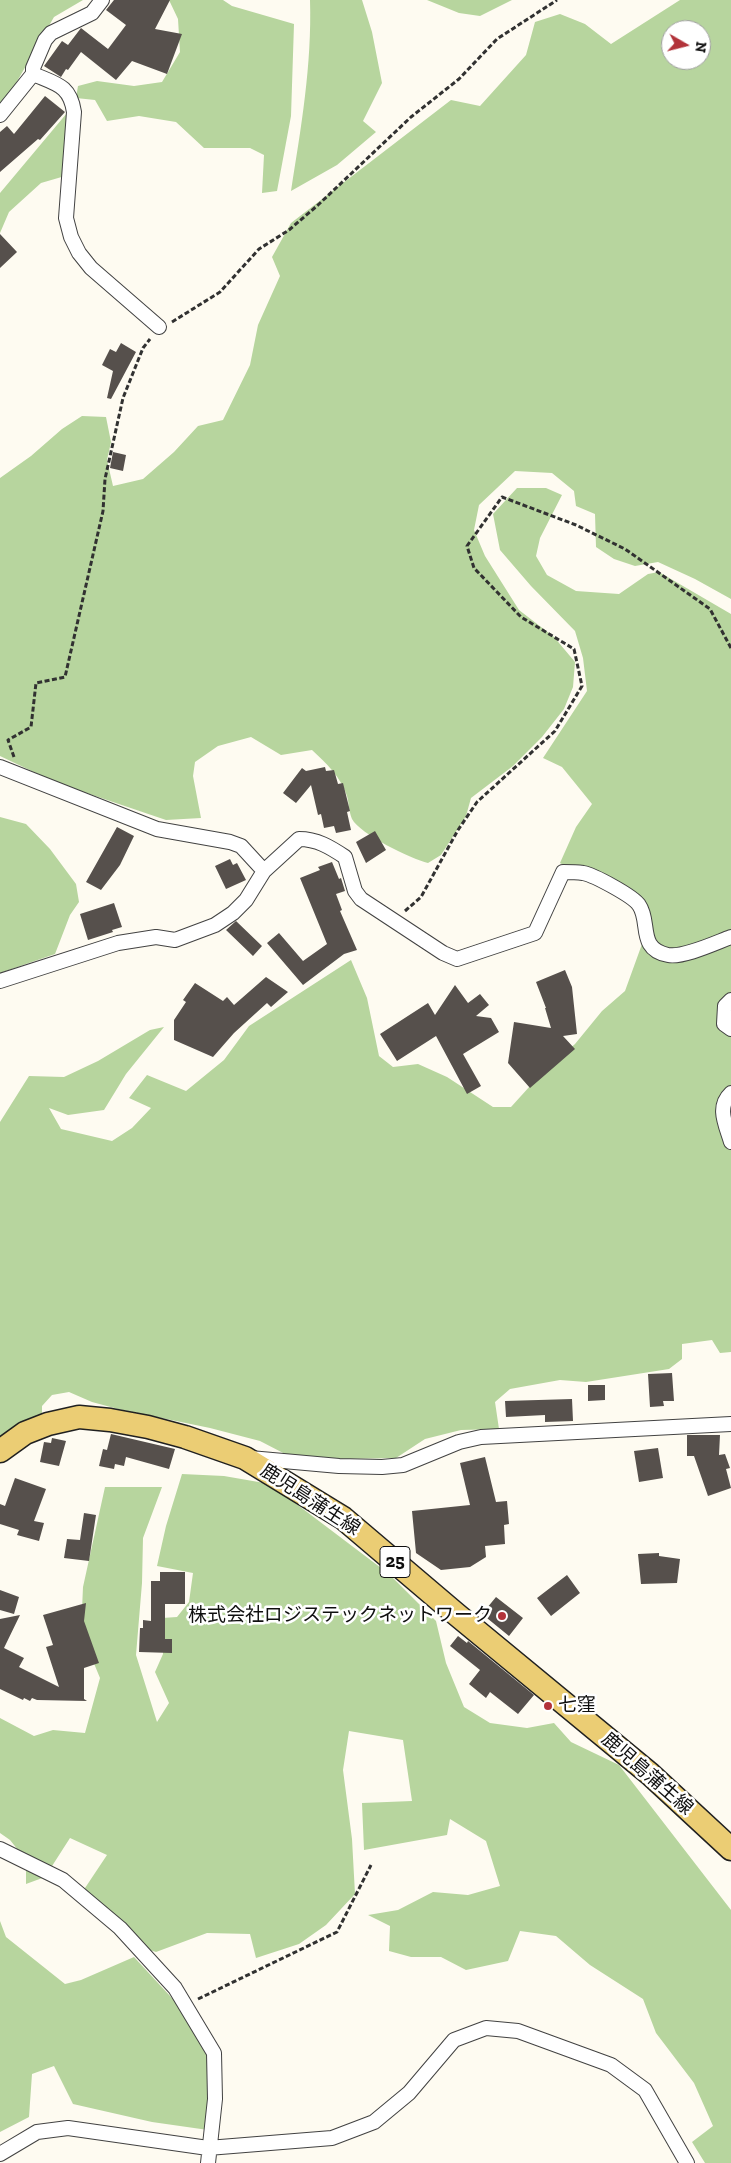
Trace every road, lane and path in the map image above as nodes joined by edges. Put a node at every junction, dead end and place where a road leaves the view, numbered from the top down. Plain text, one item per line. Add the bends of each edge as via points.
1 (102, 0) edge
2 (557, 0) edge
3 (33, 74) junction
4 (0, 115) edge
5 (159, 327) junction
6 (731, 648) edge
7 (20, 762) dead end
8 (0, 767) edge
9 (264, 871) junction
10 (396, 920) junction
11 (731, 938) edge
12 (0, 980) edge
13 (731, 1000) edge
14 (731, 1029) edge
15 (731, 1092) edge
16 (731, 1142) edge
17 (731, 1424) edge
18 (0, 1451) edge
19 (245, 1458) junction
20 (731, 1848) edge
21 (0, 1849) edge
22 (371, 1865) dead end
23 (185, 2005) junction
24 (208, 2148) junction
25 (0, 2154) edge
26 (208, 2163) edge
27 (687, 2163) edge

1 - 3 street via 92,13 51,33 45,40
2 - 5 path via 497,39 460,79 411,117 318,205 289,230 259,249 220,292 171,323
3 - 4 street
3 - 5 street via 66,89 72,98 74,112 66,218 75,245 91,268
5 - 7 path via 143,348 124,398 97,539 65,677 36,683 31,727 8,740 13,756
6 - 10 path via 710,610 625,548 502,497 467,546 474,568 521,617 574,649 582,686 555,731 477,802 421,897
8 - 9 street via 157,830 241,846
9 - 10 street via 298,839 325,844 345,857 355,891 361,899
9 - 12 street via 246,900 216,925 175,940 156,937 118,943
10 - 11 street via 457,959 535,932 563,872 584,873 604,881 639,905 646,937 654,948 667,955 678,955
13 - 14 street via 725,1006 724,1024
15 - 16 street via 725,1098 722,1112
17 - 19 street via 481,1437 459,1442 403,1465 382,1467
18 - 19 main road, 鹿児島蒲生線 / 25 via 26,1433 79,1417 110,1420 185,1437
19 - 20 main road, 鹿児島蒲生線 / 25 via 344,1518 650,1774
21 - 23 street via 63,1880 120,1928 175,1988
22 - 23 path via 337,1932
23 - 24 street via 214,2053 215,2099
24 - 25 street via 68,2128 37,2132
24 - 26 street
24 - 27 street via 332,2138 374,2122 409,2093 454,2040 486,2028 518,2031 611,2065 645,2090

